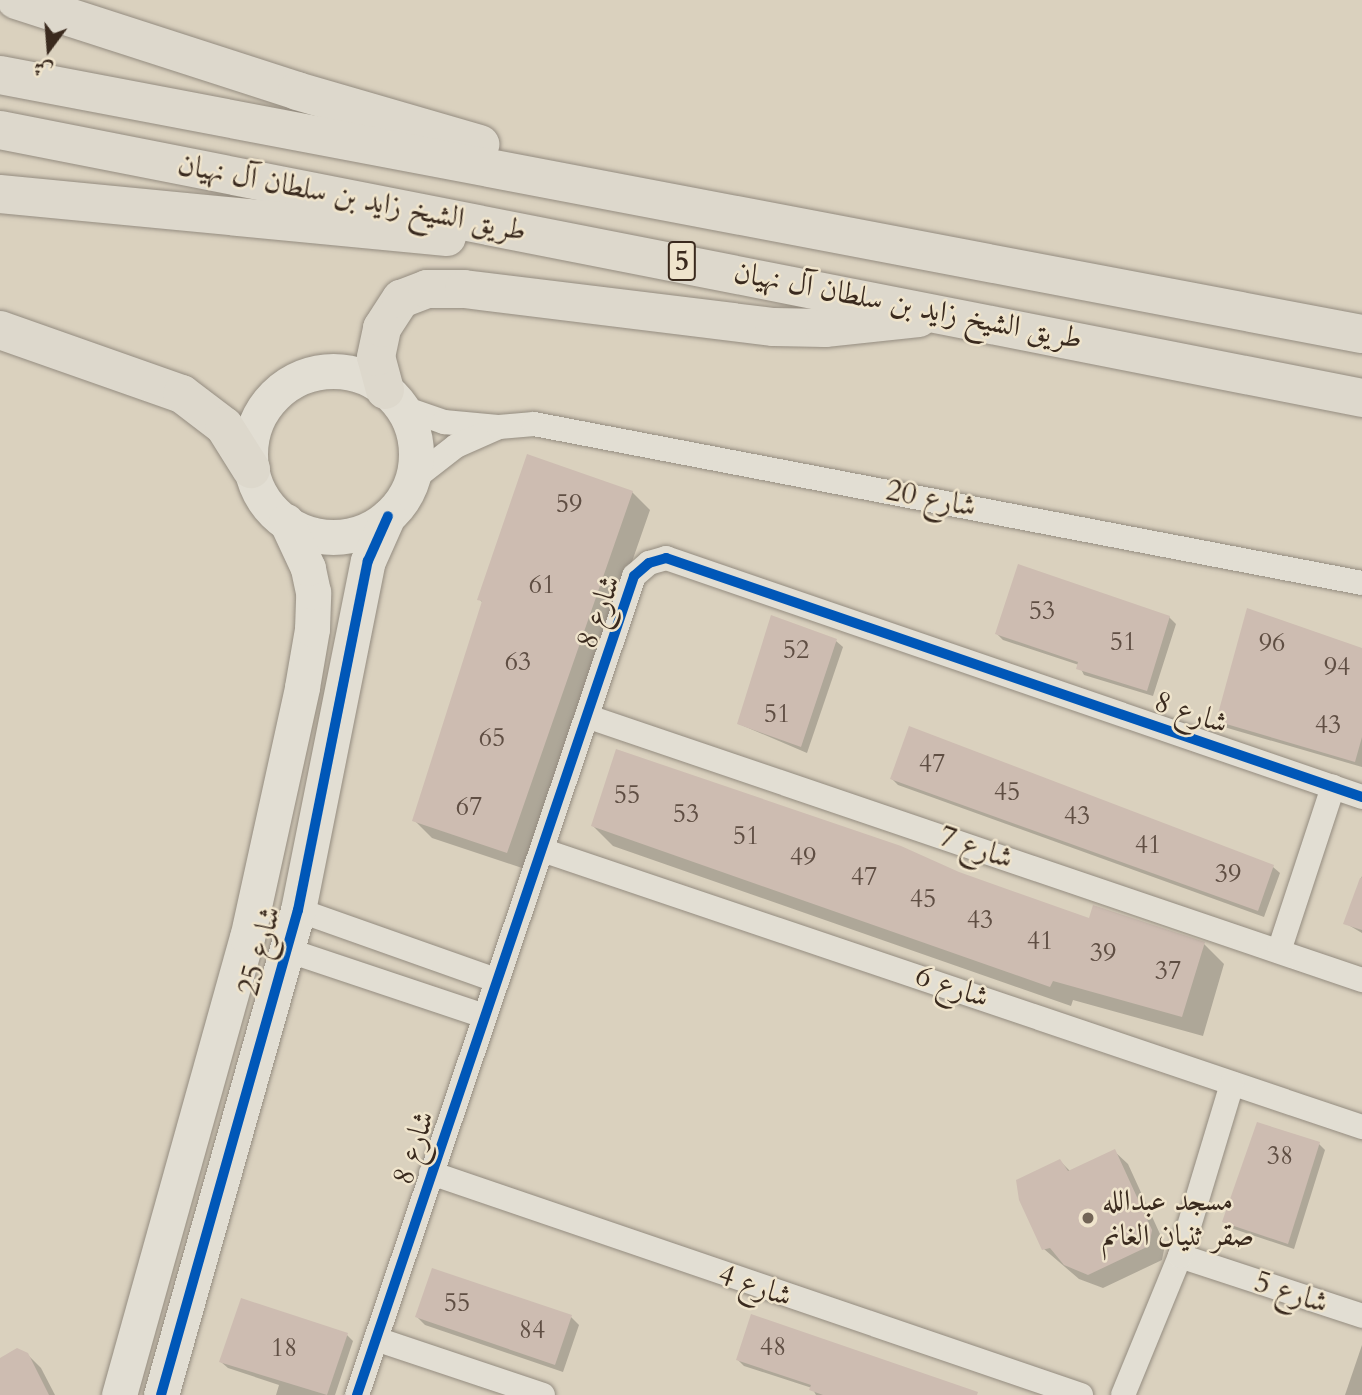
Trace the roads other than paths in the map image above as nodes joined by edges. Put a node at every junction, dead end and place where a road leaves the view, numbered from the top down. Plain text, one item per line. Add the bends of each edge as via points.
1 (16, 0) edge
2 (0, 75) edge
3 (0, 130) edge
4 (0, 194) edge
5 (638, 194) junction
6 (628, 250) junction
7 (947, 313) junction
8 (0, 331) edge
9 (1362, 334) edge
10 (393, 398) junction
11 (1362, 398) edge
12 (499, 427) junction
13 (251, 469) junction
14 (411, 481) junction
15 (388, 516) junction
16 (285, 521) junction
17 (1362, 583) edge
18 (589, 717) junction
19 (1333, 787) junction
20 (1362, 797) edge
21 (542, 850) junction
22 (298, 910) junction
23 (287, 950) junction
24 (1279, 951) junction
25 (496, 979) junction
26 (1362, 980) edge
27 (484, 1016) junction
28 (1232, 1084) junction
29 (1362, 1126) edge
30 (431, 1173) junction
31 (1180, 1256) junction
32 (1362, 1316) edge
33 (376, 1339) junction
34 (119, 1395) edge
35 (161, 1395) edge
36 (357, 1395) edge
37 (543, 1395) edge
38 (1081, 1395) edge
39 (1123, 1395) edge

1 - 5 highway
2 - 5 highway, طريق الشيخ زايد بن سلطان آل نهيان / 5
3 - 6 highway, طريق الشيخ زايد بن سلطان آل نهيان / 5
4 - 6 highway via 338,229
5 - 9 highway, طريق الشيخ زايد بن سلطان آل نهيان / 5
6 - 7 highway, طريق الشيخ زايد بن سلطان آل نهيان / 5
7 - 10 highway via 858,326 797,328 464,289 428,289 401,299 382,328 376,357
7 - 11 highway, طريق الشيخ زايد بن سلطان آل نهيان / 5
8 - 13 highway via 182,394 224,426
10 - 12 street, شارع 20 via 444,422
10 - 13 street via 360,376 331,371 290,383 268,402 257,420
10 - 14 street via 415,438
12 - 14 street, شارع 20 via 456,446
12 - 17 street, شارع 20 via 534,424 568,429
13 - 16 street via 262,496
14 - 15 street
15 - 16 street via 363,531 334,537 306,532
15 - 22 street, شارع 25 via 368,561
16 - 34 street, شارع 25 via 308,568 313,592 302,687 247,938
18 - 19 street, شارع 8 via 634,576 649,563 666,558
18 - 21 street, شارع 8
18 - 24 street, شارع 7
19 - 20 street, شارع 8
19 - 24 street
21 - 25 street, شارع 8
21 - 28 street, شارع 6
22 - 23 street, شارع 25
22 - 25 street
23 - 27 street
23 - 35 street, شارع 25
24 - 26 street, شارع 7
25 - 27 street, شارع 8
27 - 30 street, شارع 8
28 - 29 street, شارع 6
28 - 31 street
30 - 33 street, شارع 8
30 - 38 street, شارع 4
31 - 32 street, شارع 5
31 - 39 street
33 - 36 street, شارع 8
33 - 37 street

